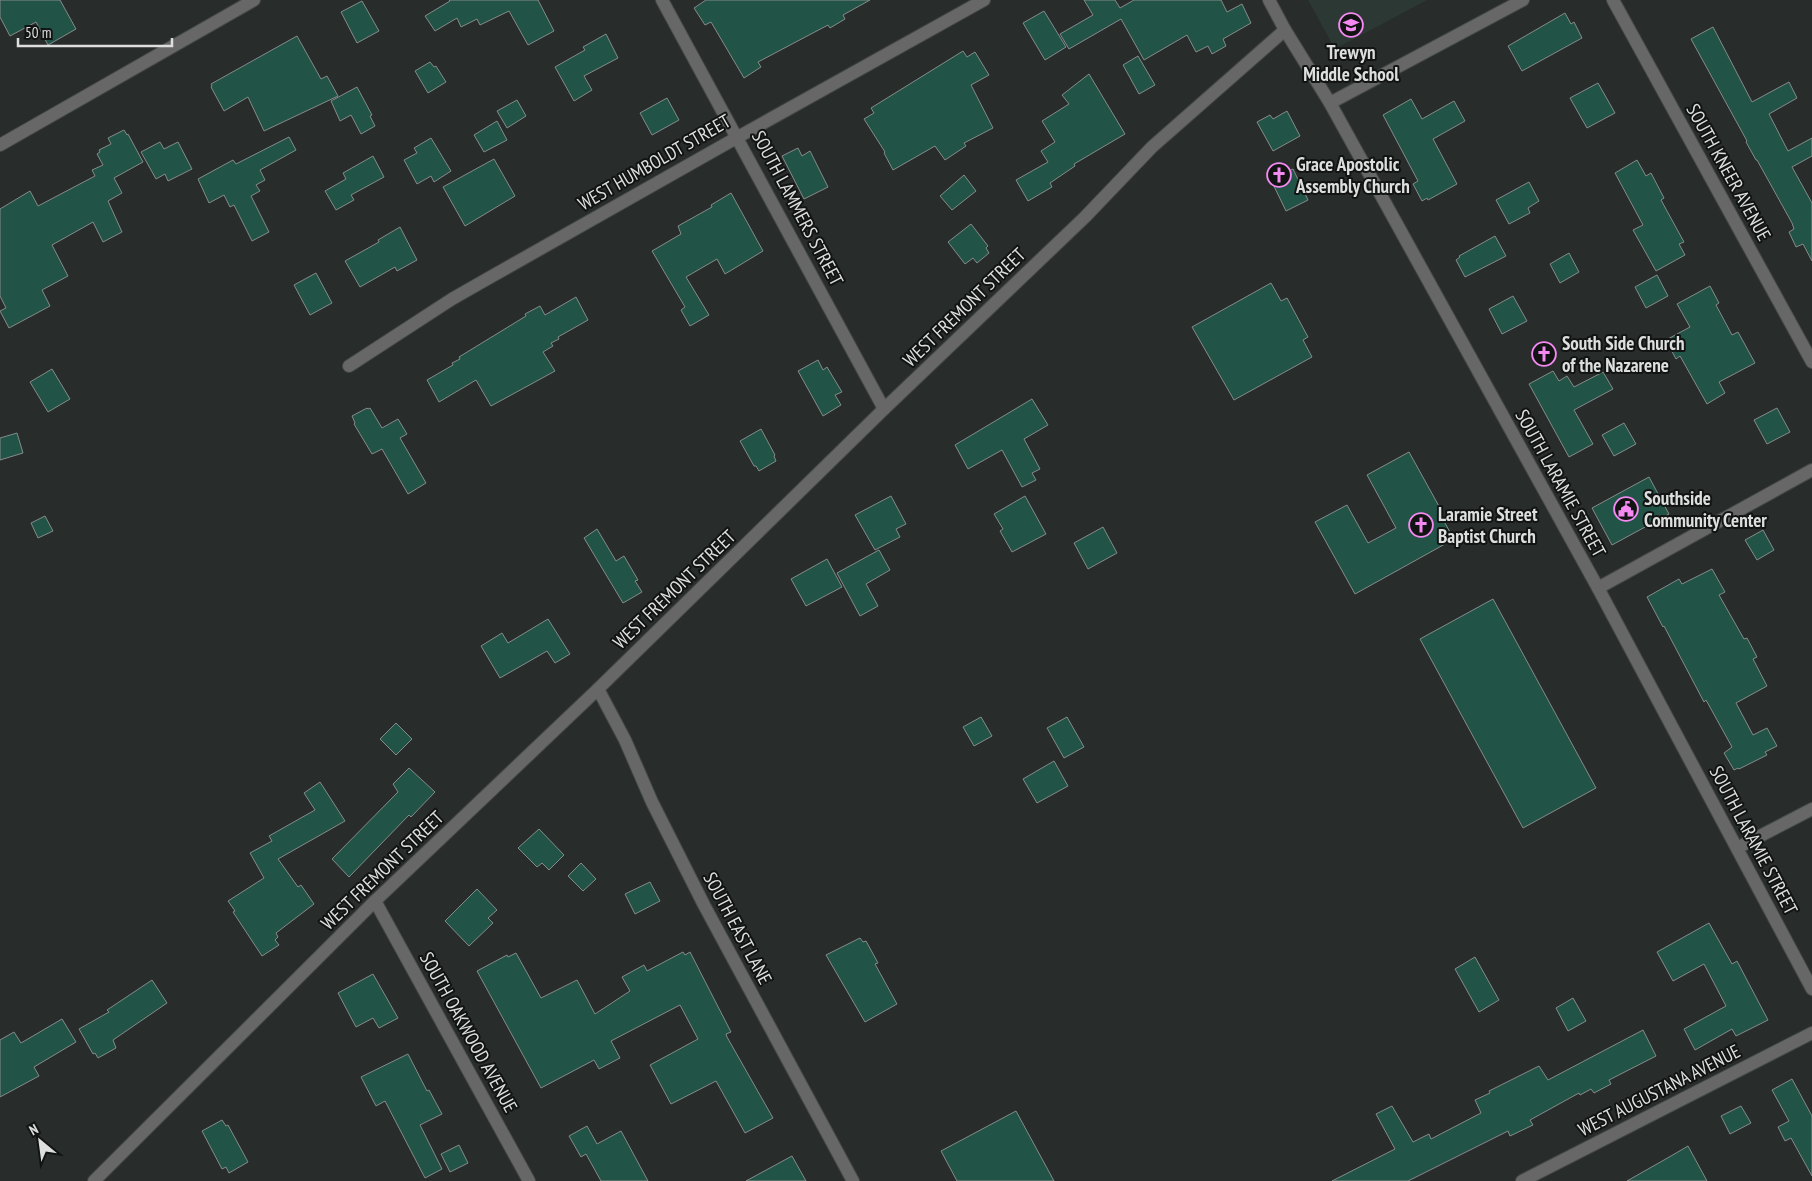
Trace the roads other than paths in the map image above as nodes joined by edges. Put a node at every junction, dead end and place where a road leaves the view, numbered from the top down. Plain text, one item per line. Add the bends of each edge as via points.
1 (254, 0) edge
2 (662, 0) edge
3 (984, 0) edge
4 (1270, 0) edge
5 (1523, 0) edge
6 (1613, 0) edge
7 (1285, 30) junction
8 (1330, 104) junction
9 (738, 136) junction
10 (0, 145) edge
11 (1812, 362) edge
12 (349, 366) dead end
13 (884, 409) junction
14 (1812, 470) edge
15 (1598, 588) junction
16 (598, 688) junction
17 (1812, 809) edge
18 (1737, 848) junction
19 (375, 901) junction
20 (1812, 989) edge
21 (1812, 1033) edge
22 (94, 1181) edge
23 (529, 1181) edge
24 (853, 1181) edge
25 (1522, 1181) edge

1 - 10 street
2 - 9 street, SOUTH LAMMERS STREET
3 - 9 street, WEST HUMBOLDT STREET
4 - 7 street, SOUTH LARAMIE STREET
5 - 8 street
6 - 11 street, SOUTH KNEER AVENUE
7 - 8 street, SOUTH LARAMIE STREET
7 - 13 street, WEST FREMONT STREET via 1152,146 1084,217
8 - 15 street, SOUTH LARAMIE STREET
9 - 12 street, WEST HUMBOLDT STREET via 452,299
9 - 13 street, SOUTH LAMMERS STREET
13 - 16 street, WEST FREMONT STREET
14 - 15 street
15 - 18 street, SOUTH LARAMIE STREET
16 - 19 street, WEST FREMONT STREET
16 - 24 street, SOUTH EAST LANE via 704,905
17 - 18 street
18 - 20 street, SOUTH LARAMIE STREET
19 - 22 street, WEST FREMONT STREET
19 - 23 street, SOUTH OAKWOOD AVENUE
21 - 25 street, WEST AUGUSTANA AVENUE

